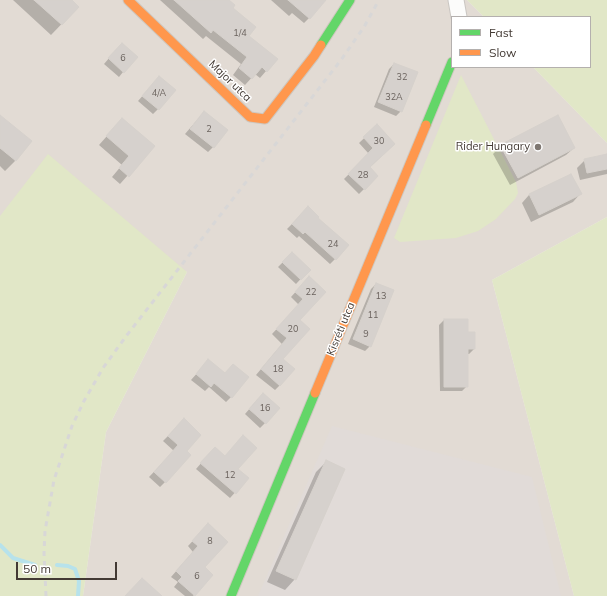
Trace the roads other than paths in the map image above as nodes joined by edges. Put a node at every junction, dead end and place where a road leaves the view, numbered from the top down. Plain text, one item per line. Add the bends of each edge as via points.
1 (350, 0) edge
2 (456, 0) edge
3 (130, 1) edge
4 (459, 16) edge
5 (451, 64) edge
6 (231, 596) edge

1 - 3 street, Major utca via 314,56 265,119 250,118
2 - 4 street
5 - 6 street, Kisréti utca

